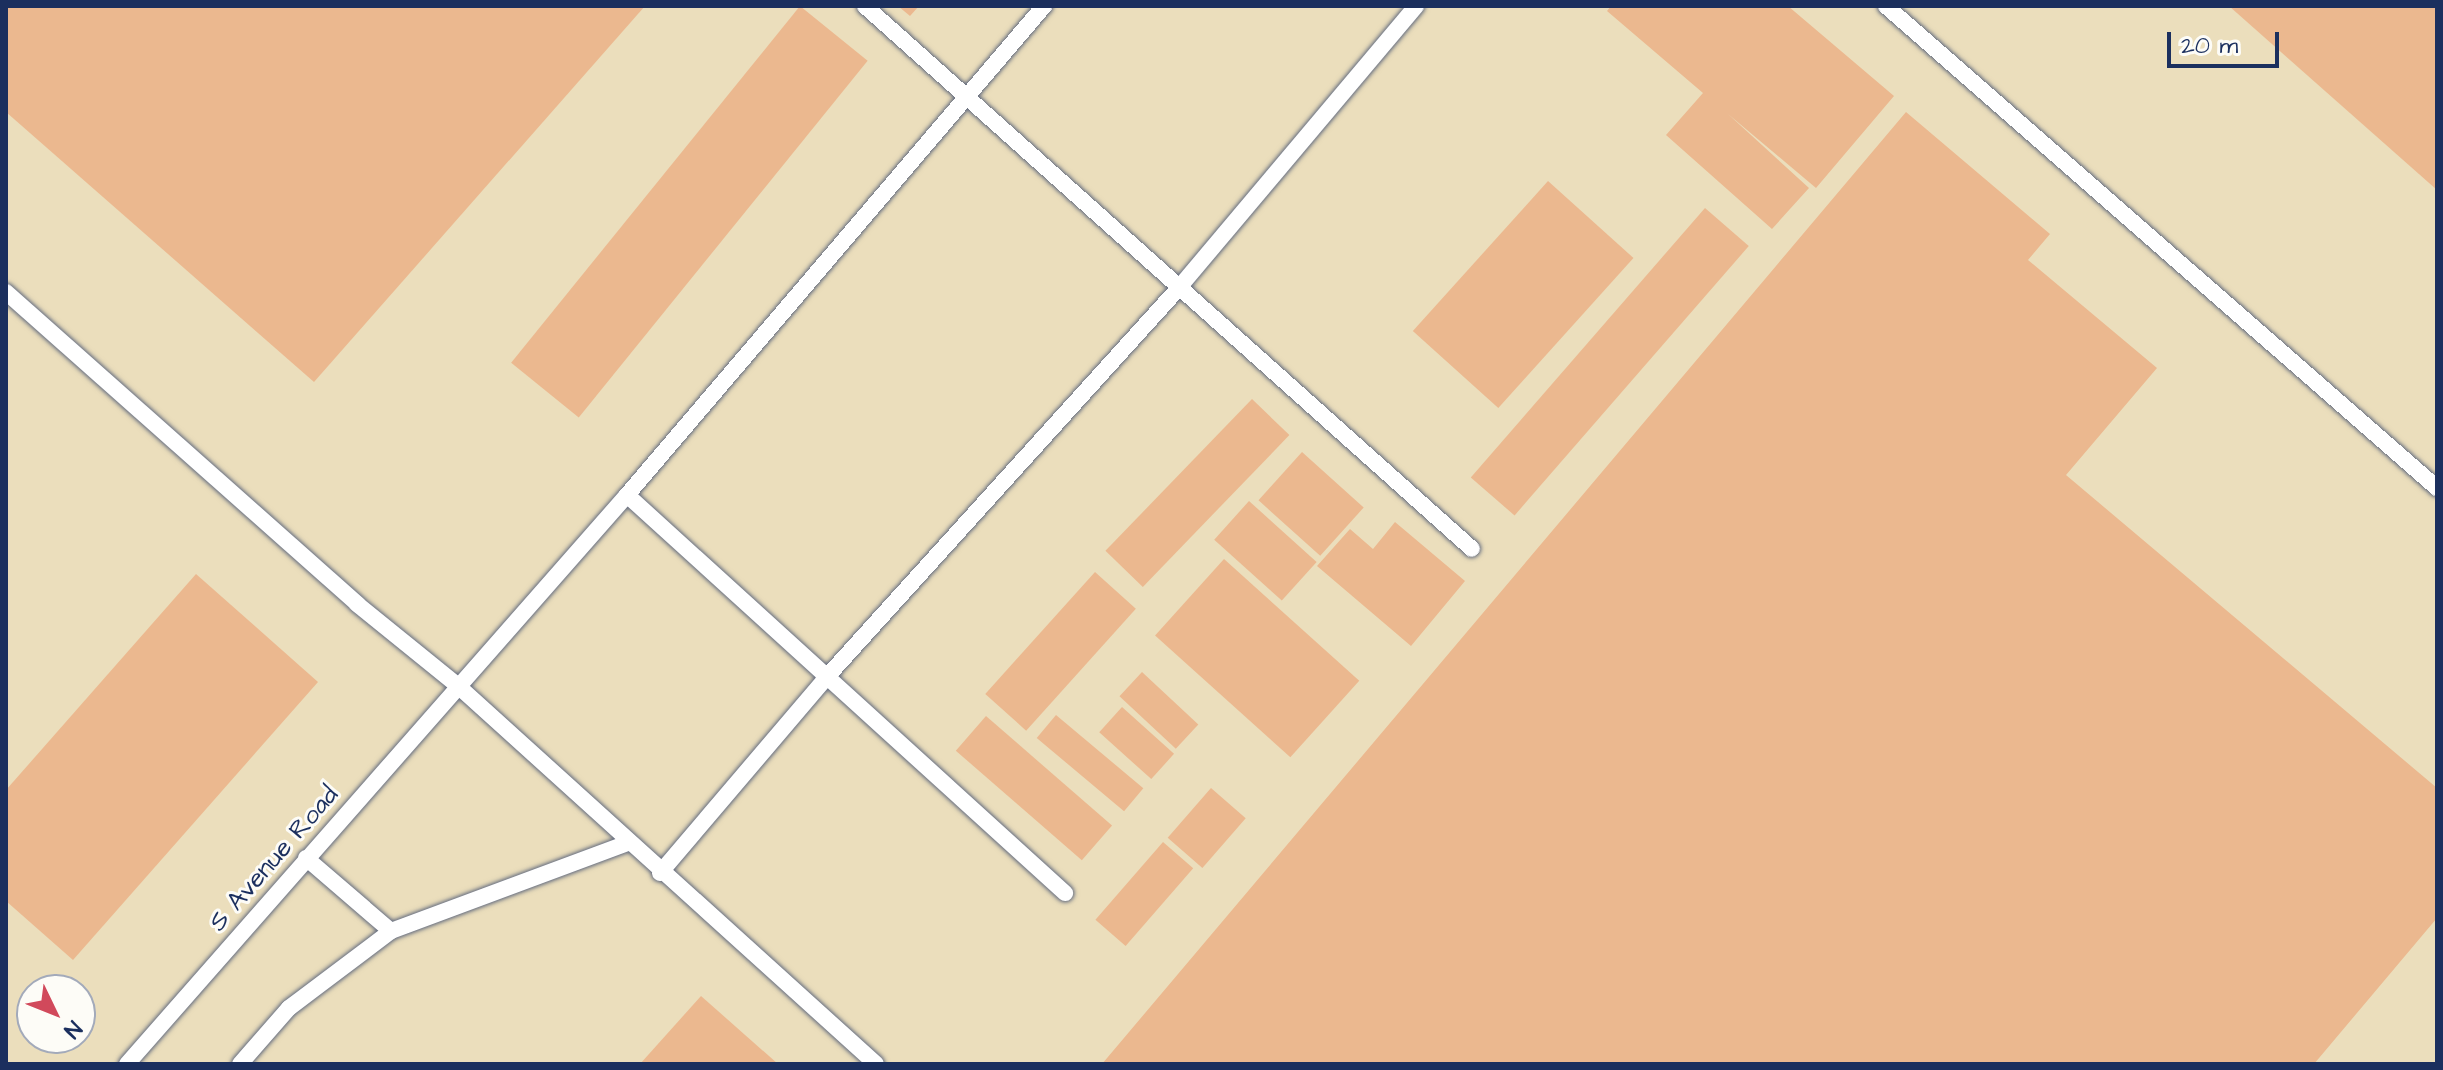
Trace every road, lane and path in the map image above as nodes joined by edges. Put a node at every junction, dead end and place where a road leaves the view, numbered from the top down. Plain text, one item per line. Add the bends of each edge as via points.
1 (865, 6) edge
2 (1044, 6) edge
3 (1416, 6) edge
4 (1886, 6) edge
5 (969, 95) junction
6 (1177, 290) junction
7 (6, 292) edge
8 (2437, 488) edge
9 (627, 495) junction
10 (1472, 549) dead end
11 (824, 680) junction
12 (457, 685) junction
13 (628, 843) junction
14 (306, 858) junction
15 (660, 873) junction
16 (1065, 893) dead end
17 (391, 931) junction
18 (127, 1064) edge
19 (240, 1064) edge
20 (876, 1064) edge

1 - 5 lane
2 - 5 lane, S Avenue Road
3 - 6 lane
4 - 8 lane
5 - 6 lane
5 - 9 lane, S Avenue Road
6 - 10 lane
6 - 11 lane
7 - 12 lane via 357,604
9 - 11 lane
9 - 12 lane, S Avenue Road
11 - 15 lane
11 - 16 lane
12 - 13 lane
12 - 14 lane, S Avenue Road
13 - 15 lane
13 - 17 lane
14 - 17 lane
14 - 18 lane, S Avenue Road
15 - 20 lane
17 - 19 lane via 289,1008

